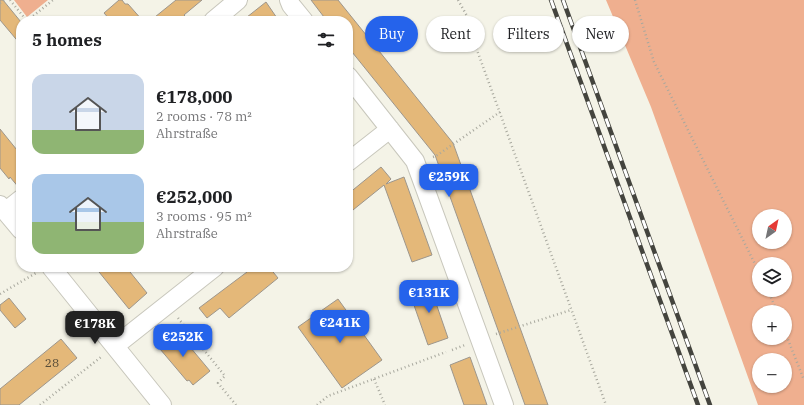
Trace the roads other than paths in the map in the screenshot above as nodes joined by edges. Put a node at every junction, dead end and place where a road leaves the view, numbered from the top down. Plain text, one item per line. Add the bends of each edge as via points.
1 (238, 0) edge
2 (289, 0) edge
3 (219, 16) edge
4 (300, 16) edge
5 (353, 82) edge
6 (390, 129) junction
7 (353, 158) edge
8 (16, 202) edge
9 (3, 208) edge
10 (16, 224) edge
11 (48, 272) edge
12 (209, 272) edge
13 (115, 346) junction
14 (162, 405) edge
15 (504, 405) edge

1 - 3 street
2 - 4 street
5 - 6 street
6 - 7 street
6 - 15 street via 415,161
8 - 9 street
9 - 10 street
11 - 13 street
12 - 13 street
13 - 14 street

